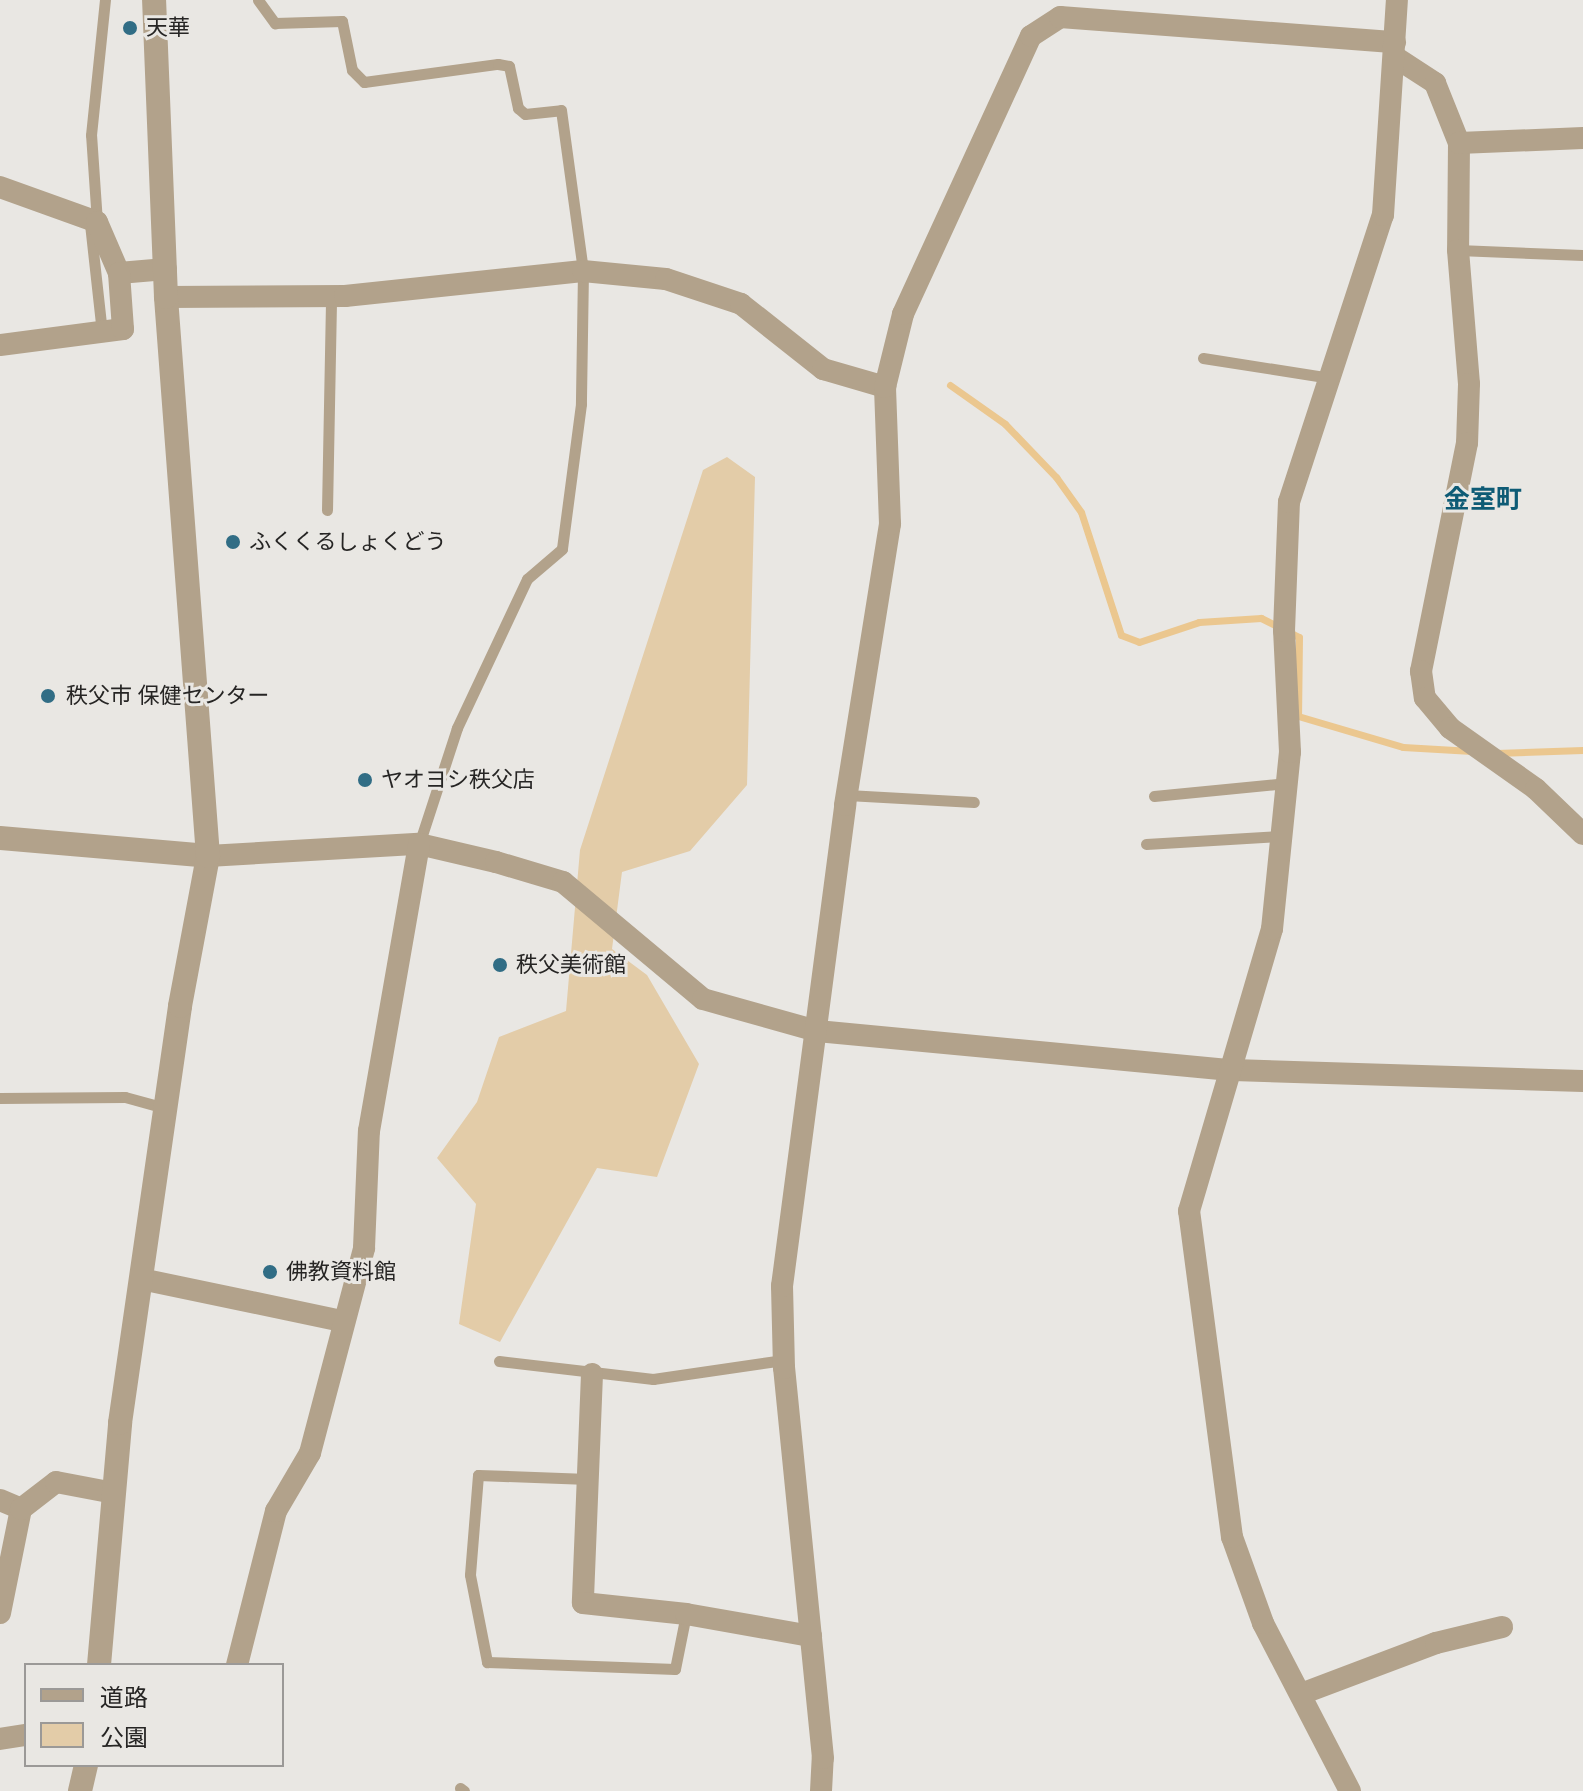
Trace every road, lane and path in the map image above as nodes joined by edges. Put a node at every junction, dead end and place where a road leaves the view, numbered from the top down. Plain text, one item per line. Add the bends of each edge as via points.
1 (105, 0) edge
2 (154, 0) edge
3 (258, 0) edge
4 (1397, 0) edge
5 (1060, 9) edge
6 (1395, 49) junction
7 (1583, 138) edge
8 (1459, 143) junction
9 (0, 187) edge
10 (93, 221) junction
11 (1458, 250) junction
12 (1583, 255) edge
13 (166, 269) junction
14 (583, 271) junction
15 (119, 273) junction
16 (166, 297) junction
17 (331, 297) junction
18 (102, 332) junction
19 (0, 345) edge
20 (1203, 358) dead end
21 (1330, 378) junction
22 (885, 387) junction
23 (327, 510) dead end
24 (1287, 783) junction
25 (847, 795) junction
26 (1154, 796) dead end
27 (974, 802) dead end
28 (1583, 834) edge
29 (1281, 836) junction
30 (0, 838) edge
31 (419, 844) junction
32 (1146, 844) dead end
33 (208, 856) junction
34 (817, 1031) junction
35 (1233, 1070) junction
36 (1583, 1081) edge
37 (0, 1098) edge
38 (166, 1108) junction
39 (141, 1279) junction
40 (342, 1321) junction
41 (784, 1360) junction
42 (499, 1361) dead end
43 (592, 1374) junction
44 (588, 1479) junction
45 (114, 1493) junction
46 (10, 1504) edge
47 (0, 1613) edge
48 (686, 1614) junction
49 (1502, 1627) dead end
50 (811, 1636) junction
51 (99, 1663) edge
52 (238, 1663) edge
53 (1301, 1694) junction
54 (24, 1735) edge
55 (0, 1739) edge
56 (86, 1767) edge
57 (80, 1791) edge
58 (821, 1791) edge
59 (1350, 1791) edge

1 - 10 lane via 91,135
2 - 13 street
3 - 14 lane via 275,23 342,21 352,70 364,82 509,66 518,108 525,114 561,110
4 - 6 street
5 - 6 street
5 - 22 street via 1031,36 903,314
6 - 8 street via 1435,83
6 - 21 street via 1383,215
7 - 8 street
8 - 11 street
9 - 10 street
10 - 15 street
10 - 18 lane
11 - 12 lane
11 - 28 street via 1469,384 1467,443 1421,671 1425,698 1450,728 1536,789
13 - 15 street
13 - 16 street
14 - 17 street
14 - 22 street via 666,279 741,304 823,369
14 - 31 lane via 581,404 562,549 527,579 457,728
15 - 18 street via 123,329
16 - 17 street
16 - 33 street
17 - 23 lane
18 - 19 street
20 - 21 lane
21 - 24 street via 1289,502
22 - 25 street via 890,524
24 - 26 lane
24 - 29 street
25 - 27 lane
25 - 34 street
29 - 32 lane
29 - 35 street via 1272,929
30 - 33 street
31 - 33 street
31 - 34 street via 563,882 703,999
31 - 40 street via 369,1131 364,1248
33 - 38 street
34 - 35 street
34 - 41 street via 782,1286
35 - 36 street
35 - 53 street via 1189,1211 1232,1537 1263,1623
37 - 38 lane via 125,1097
38 - 39 street
39 - 40 street
39 - 45 street
40 - 52 street via 310,1453 276,1511
41 - 43 lane via 653,1379
41 - 50 street
42 - 43 lane
43 - 44 street
44 - 48 street via 583,1603
44 - 48 lane via 478,1475 470,1575 487,1662 675,1669
45 - 46 street via 56,1482
45 - 51 street
46 - 47 street
48 - 50 street
49 - 53 street via 1436,1643
50 - 58 street via 823,1758
53 - 59 street
54 - 55 street
56 - 57 street

